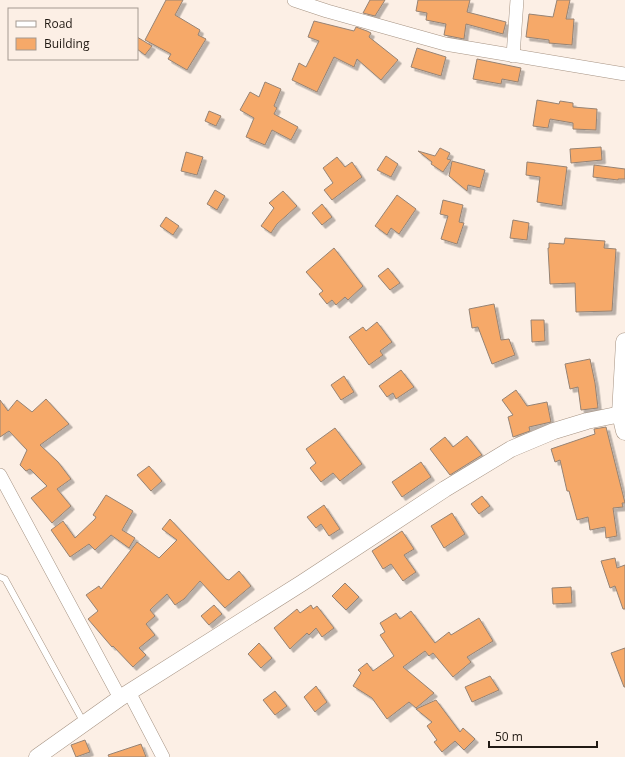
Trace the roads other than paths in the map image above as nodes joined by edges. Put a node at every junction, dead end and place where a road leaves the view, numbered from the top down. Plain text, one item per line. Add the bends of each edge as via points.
1 (294, 0) edge
2 (517, 0) edge
3 (513, 56) junction
4 (625, 74) edge
5 (625, 342) edge
6 (623, 422) edge
7 (0, 476) edge
8 (0, 577) edge
9 (125, 695) junction
10 (84, 723) junction
11 (37, 757) edge
12 (163, 757) edge

1 - 3 street via 327,12 445,44
2 - 3 street
3 - 4 street
5 - 6 main road
6 - 9 street via 587,421 554,431 511,449
7 - 9 street
8 - 10 lane via 5,579
9 - 10 street
9 - 12 street
10 - 11 street

